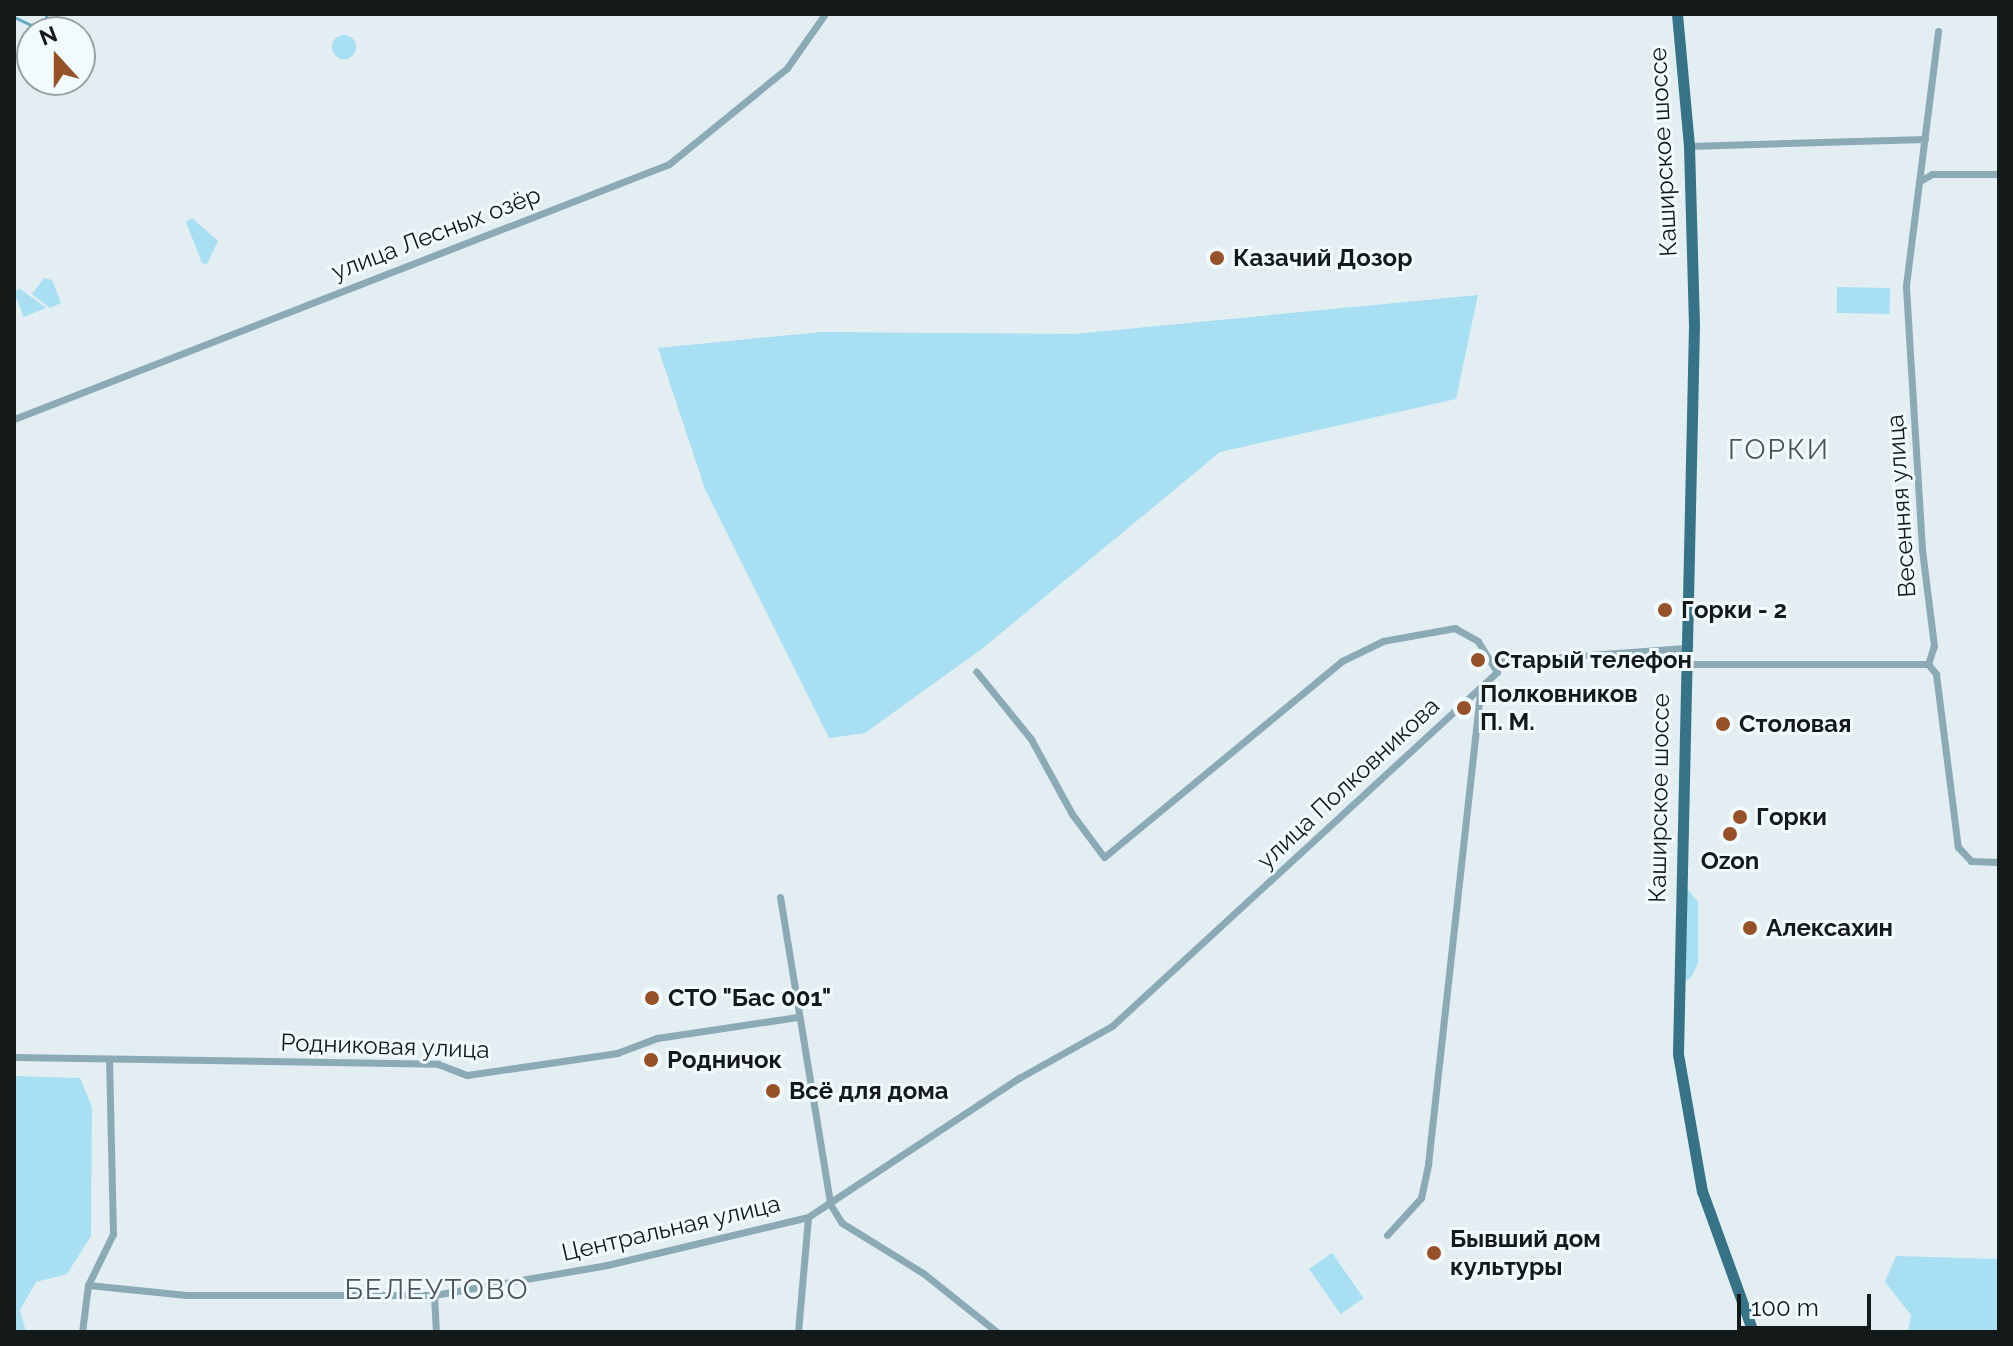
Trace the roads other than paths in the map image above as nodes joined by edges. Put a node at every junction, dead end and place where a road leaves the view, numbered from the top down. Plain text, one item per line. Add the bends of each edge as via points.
1 (825, 14) edge
2 (1677, 14) edge
3 (1938, 31) dead end
4 (1925, 139) junction
5 (1689, 146) junction
6 (1999, 174) edge
7 (1920, 181) junction
8 (14, 419) edge
9 (1685, 648) junction
10 (1494, 662) junction
11 (1684, 664) junction
12 (1928, 664) junction
13 (976, 671) dead end
14 (1481, 687) junction
15 (1999, 862) edge
16 (780, 897) dead end
17 (1148, 995) joint
18 (797, 1017) junction
19 (14, 1057) edge
20 (109, 1060) junction
21 (830, 1204) junction
22 (808, 1217) junction
23 (1387, 1235) dead end
24 (88, 1285) junction
25 (434, 1295) junction
26 (995, 1331) edge
27 (82, 1332) edge
28 (436, 1332) edge
29 (798, 1332) edge
30 (1753, 1332) edge

1 - 8 street, улица Лесных озёр via 787,68 669,164
2 - 5 main road, Каширское шоссе
3 - 4 street, Весенняя улица
4 - 5 street
4 - 7 street, Весенняя улица
5 - 9 main road, Каширское шоссе via 1694,326
6 - 7 street via 1932,174
7 - 12 street, Весенняя улица via 1906,285 1922,549 1934,646
9 - 10 street
9 - 11 main road, Каширское шоссе
10 - 13 street via 1478,641 1455,628 1383,641 1342,661 1104,857 1072,814 1031,739
10 - 14 street, улица Полковникова via 1497,672
11 - 12 street
11 - 30 main road, Каширское шоссе via 1676,1000 1682,1093 1702,1191
12 - 15 street, Весенняя улица via 1936,674 1956,836 1971,861
14 - 17 street, улица Полковникова
14 - 23 street via 1428,1164 1421,1198
16 - 18 street
17 - 21 street, Центральная улица via 1112,1026 1019,1078
18 - 20 street, Родниковая улица via 657,1038 617,1053 467,1075 438,1064
18 - 21 street
19 - 20 street, Родниковая улица
20 - 24 street via 113,1234
21 - 22 street, Центральная улица
21 - 26 street via 842,1223 923,1273
22 - 25 street, Центральная улица via 607,1265
22 - 29 street
24 - 25 street, Центральная улица via 186,1295
24 - 27 street
25 - 28 street

